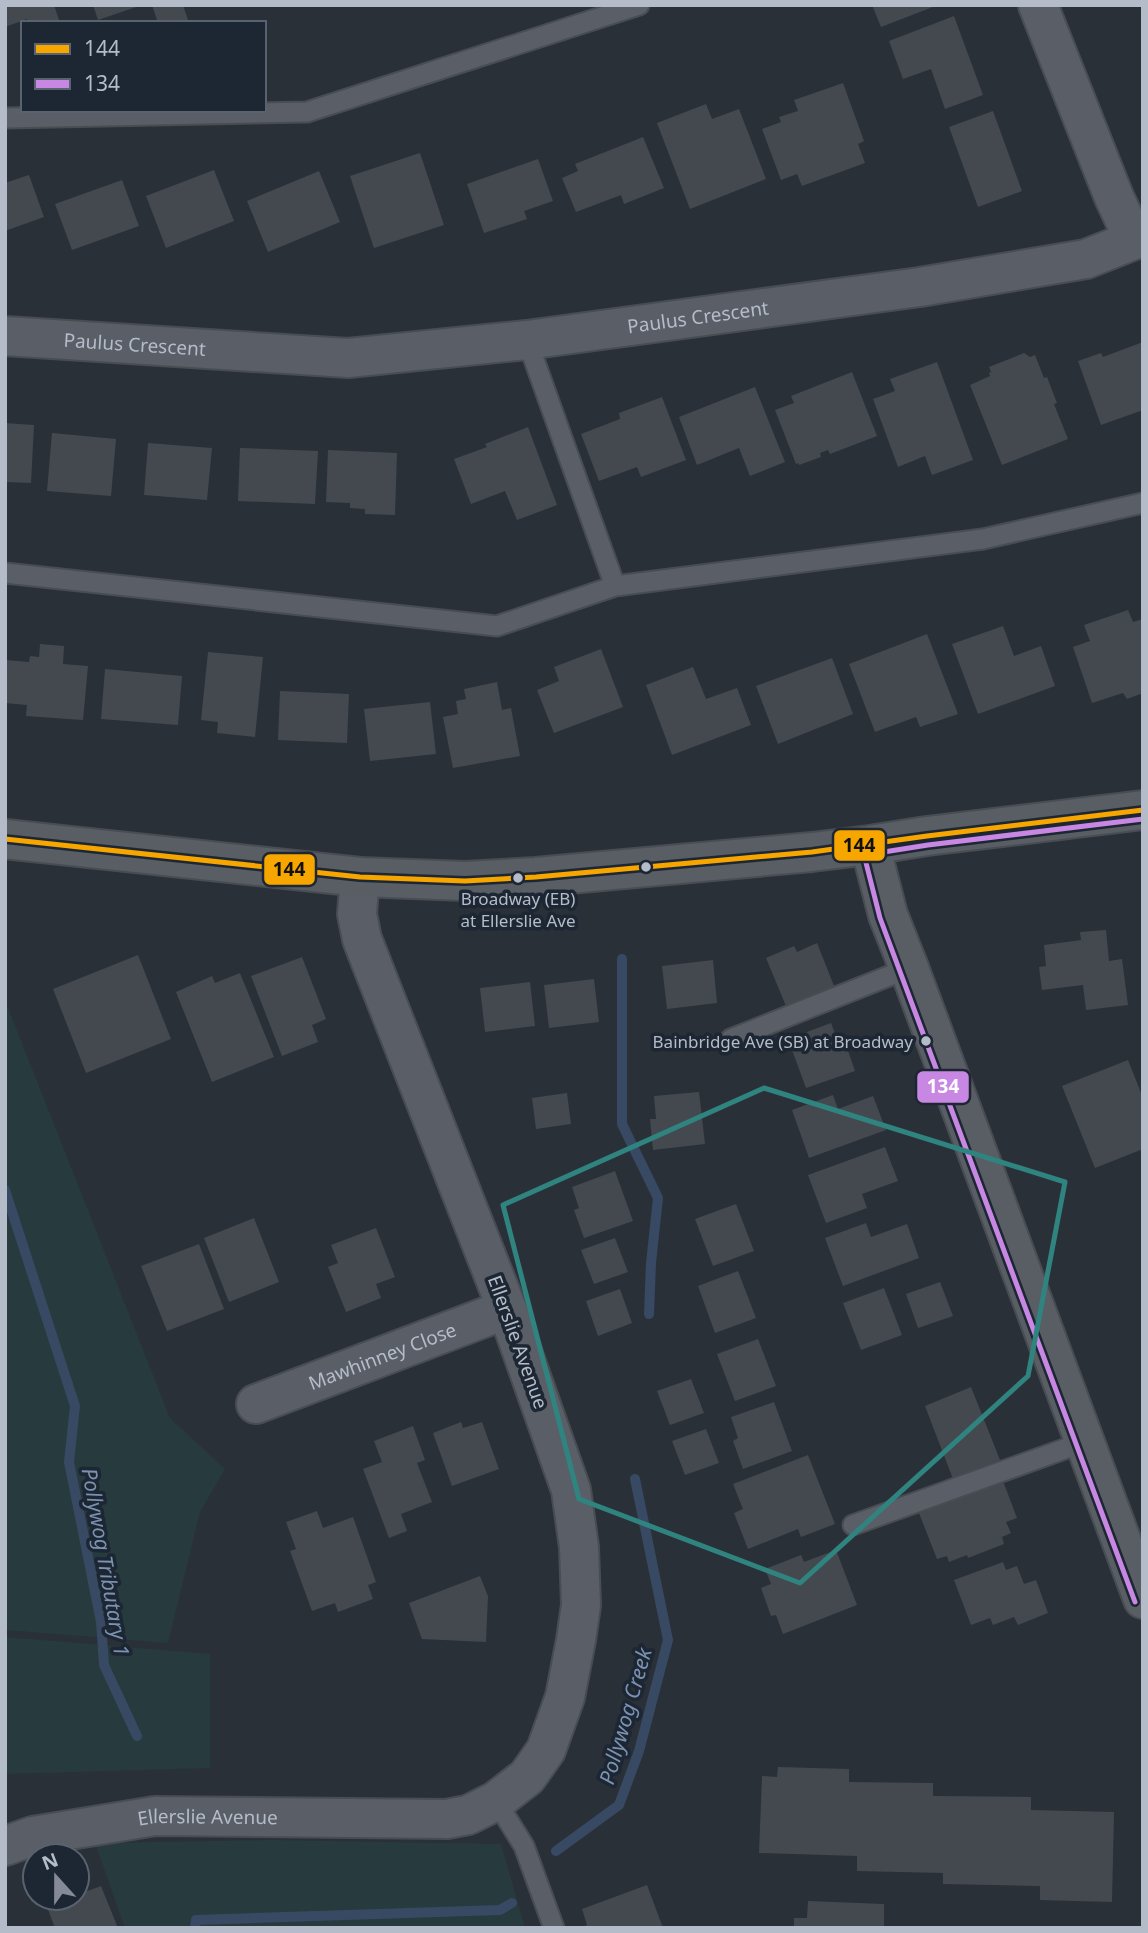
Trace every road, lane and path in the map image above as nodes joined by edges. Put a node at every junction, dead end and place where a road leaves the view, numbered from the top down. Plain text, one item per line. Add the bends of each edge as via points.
1 (639, 5) edge
2 (1038, 5) edge
3 (5, 118) edge
4 (5, 336) edge
5 (527, 340) junction
6 (1143, 503) edge
7 (5, 573) edge
8 (615, 586) junction
9 (1143, 810) edge
10 (5, 839) edge
11 (870, 845) junction
12 (360, 877) junction
13 (909, 968) junction
14 (731, 1039) dead end
15 (508, 1309) junction
16 (256, 1404) dead end
17 (1084, 1442) junction
18 (853, 1525) dead end
19 (1143, 1599) edge
20 (496, 1801) junction
21 (5, 1846) edge
22 (554, 1928) edge

1 - 3 lane via 307,112
2 - 5 street, Paulus Crescent via 1134,240 1086,259 920,287
4 - 5 street, Paulus Crescent via 348,358
5 - 8 lane
6 - 8 lane via 983,539
7 - 8 lane via 497,626
9 - 11 street
10 - 12 street
11 - 12 street via 536,877 465,881
11 - 13 street via 888,915
12 - 15 street, Ellerslie Avenue via 357,914 362,939
13 - 14 lane
13 - 17 street
15 - 16 street, Mawhinney Close
15 - 20 street, Ellerslie Avenue via 570,1490 579,1546 581,1605 565,1697 546,1750 527,1777
17 - 18 lane
17 - 19 street
20 - 21 street, Ellerslie Avenue via 447,1819 155,1816 33,1836
20 - 22 lane via 523,1846

